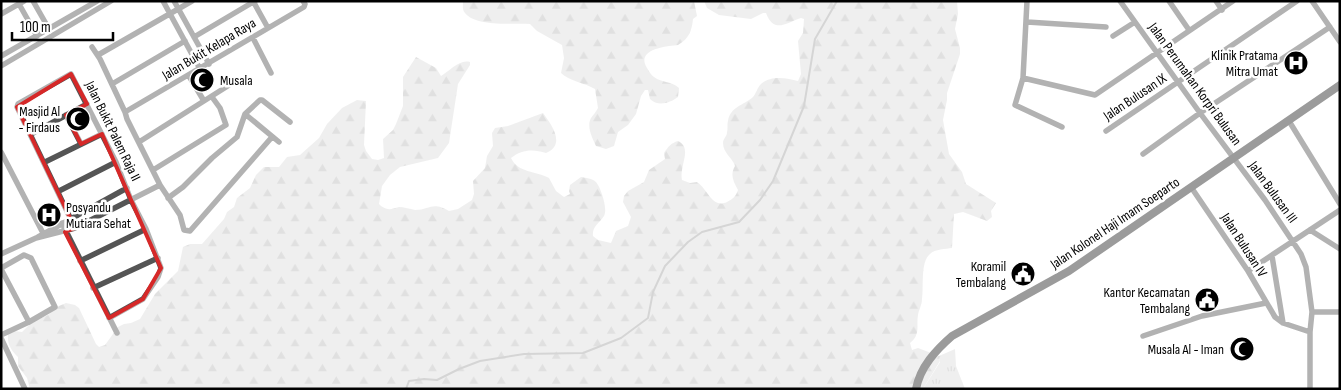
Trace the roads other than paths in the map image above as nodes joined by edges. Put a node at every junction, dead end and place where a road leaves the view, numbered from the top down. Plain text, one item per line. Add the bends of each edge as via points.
1 (33, 1) edge
2 (97, 1) edge
3 (111, 1) edge
4 (163, 1) edge
5 (174, 1) edge
6 (192, 1) edge
7 (1027, 1) edge
8 (1120, 1) edge
9 (1169, 1) edge
10 (1216, 1) edge
11 (1233, 1) edge
12 (1298, 1) edge
13 (1312, 1) edge
14 (254, 2) edge
15 (21, 3) edge
16 (304, 4) edge
17 (179, 9) junction
18 (1222, 10) junction
19 (1, 14) edge
20 (40, 14) junction
21 (170, 14) junction
22 (29, 21) junction
23 (1027, 22) junction
24 (1134, 22) junction
25 (1106, 27) dead end
26 (1330, 27) junction
27 (268, 28) junction
28 (49, 29) junction
29 (1189, 30) junction
30 (39, 35) junction
31 (1113, 36) dead end
32 (194, 37) junction
33 (252, 38) junction
34 (45, 40) junction
35 (185, 41) junction
36 (1340, 42) edge
37 (92, 46) dead end
38 (1156, 52) junction
39 (98, 55) junction
40 (1, 56) edge
41 (209, 64) junction
42 (1, 66) edge
43 (200, 69) junction
44 (271, 73) dead end
45 (189, 76) junction
46 (1023, 78) junction
47 (234, 82) dead end
48 (1178, 83) junction
49 (112, 84) junction
50 (1340, 85) edge
51 (212, 97) junction
52 (204, 102) junction
53 (87, 104) junction
54 (125, 112) junction
55 (1200, 113) junction
56 (245, 114) junction
57 (66, 115) junction
58 (1289, 121) junction
59 (290, 122) dead end
60 (1062, 127) dead end
61 (1106, 132) dead end
62 (31, 134) junction
63 (102, 134) junction
64 (272, 137) junction
65 (139, 142) junction
66 (279, 142) dead end
67 (81, 144) junction
68 (1, 152) edge
69 (1143, 154) dead end
70 (1233, 158) junction
71 (45, 162) junction
72 (116, 162) junction
73 (153, 170) junction
74 (158, 182) junction
75 (1191, 187) junction
76 (127, 188) junction
77 (58, 191) junction
78 (168, 198) junction
79 (131, 200) junction
80 (1340, 204) edge
81 (1340, 210) edge
82 (71, 218) junction
83 (62, 223) junction
84 (75, 228) junction
85 (146, 229) junction
86 (1310, 230) junction
87 (65, 232) junction
88 (44, 235) junction
89 (1293, 241) junction
90 (1340, 249) edge
91 (2, 251) edge
92 (1272, 256) junction
93 (158, 258) junction
94 (80, 261) junction
95 (1, 268) edge
96 (1248, 271) junction
97 (93, 288) junction
98 (1266, 303) junction
99 (1312, 312) junction
100 (1340, 312) edge
101 (109, 318) junction
102 (29, 322) junction
103 (1283, 323) junction
104 (1310, 332) junction
105 (117, 333) dead end
106 (1143, 336) dead end
107 (1, 337) edge
108 (25, 389) edge
109 (916, 389) edge
110 (1310, 389) edge

1 - 20 street
2 - 28 street
3 - 34 street
4 - 21 street
5 - 17 street
6 - 17 street
7 - 23 street
8 - 24 street, Jalan Perumahan Korpri Bulusan
9 - 29 street
10 - 18 street
11 - 18 street
12 - 48 street, Jalan Bulusan IX
13 - 26 street
14 - 27 street
14 - 32 street
15 - 19 street
15 - 22 street
16 - 27 street, Jalan Bukit Kelapa Raya
17 - 21 street
17 - 32 street
18 - 29 street
20 - 22 street
20 - 28 street
21 - 35 street
21 - 39 street
22 - 30 street
23 - 25 street
23 - 46 street
24 - 31 street
24 - 38 street, Jalan Perumahan Korpri Bulusan
26 - 36 street
26 - 55 street
27 - 33 street, Jalan Bukit Kelapa Raya
28 - 30 street
29 - 38 street
30 - 34 street
30 - 40 street
32 - 41 street
33 - 41 street, Jalan Bukit Kelapa Raya
33 - 44 street
34 - 42 street
35 - 43 street
35 - 49 street
37 - 39 street
38 - 46 street via 1095,95
38 - 48 street, Jalan Perumahan Korpri Bulusan
39 - 49 street
41 - 43 street, Jalan Bukit Kelapa Raya
43 - 45 street, Jalan Bukit Kelapa Raya
45 - 52 street
45 - 54 street, Jalan Bukit Kelapa Raya
46 - 60 street via 1016,106
47 - 51 street
48 - 55 street, Jalan Perumahan Korpri Bulusan
48 - 61 street, Jalan Bulusan IX
49 - 54 street
50 - 58 main road, Jalan Kolonel Haji Imam Soeparto
51 - 52 street
51 - 73 street via 226,125
52 - 65 street
53 - 57 street
53 - 62 street, Jalan Bukit Palem Raja II via 71,74 18,104
53 - 63 street, Jalan Bukit Palem Raja II
54 - 65 street
55 - 69 street
55 - 70 street, Jalan Perumahan Korpri Bulusan
56 - 59 street via 262,100
56 - 64 street
56 - 78 street via 237,137
57 - 62 street
57 - 67 street
58 - 70 main road, Jalan Kolonel Haji Imam Soeparto
58 - 80 street
62 - 71 street
63 - 67 street
63 - 72 street, Jalan Bukit Palem Raja II
64 - 66 street
64 - 78 street via 190,231 184,230 180,215
65 - 73 street
67 - 71 street
68 - 88 street
70 - 75 main road, Jalan Kolonel Haji Imam Soeparto
70 - 89 street, Jalan Bulusan III
71 - 77 street
72 - 76 street, Jalan Bukit Palem Raja II
72 - 77 street
73 - 74 street
74 - 78 street
74 - 79 street
75 - 96 street, Jalan Bulusan IV
75 - 109 main road, Jalan Kolonel Haji Imam Soeparto via 1069,271 952,336 927,362
76 - 79 street, Jalan Bukit Palem Raja II
76 - 82 street
77 - 82 street
79 - 84 street
79 - 85 street, Jalan Bukit Palem Raja II
81 - 86 street
82 - 83 street
82 - 84 street
83 - 87 street
83 - 88 street
84 - 87 street
85 - 93 street, Jalan Bukit Palem Raja II
85 - 94 street
86 - 89 street
86 - 90 street
87 - 88 street
87 - 94 street
88 - 91 street
89 - 92 street
89 - 99 street, Jalan Bulusan III via 1306,267
92 - 96 street
92 - 103 street
93 - 97 street
93 - 101 street, Jalan Bukit Palem Raja II via 160,273 143,298
94 - 97 street
95 - 102 street
95 - 102 street via 24,255 28,256 55,305
96 - 98 street, Jalan Bulusan IV
97 - 101 street
98 - 103 street, Jalan Bulusan IV via 1275,318
98 - 106 street via 1202,316
99 - 100 street
99 - 104 street, Jalan Bulusan III
101 - 105 street
102 - 107 street
103 - 104 street
104 - 110 street, Jalan Bulusan III
107 - 108 street

